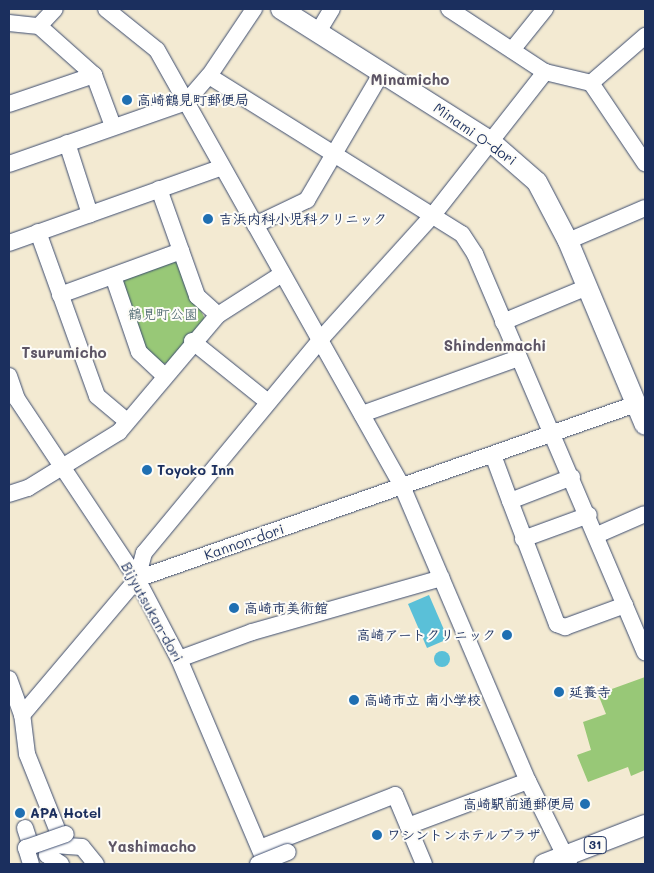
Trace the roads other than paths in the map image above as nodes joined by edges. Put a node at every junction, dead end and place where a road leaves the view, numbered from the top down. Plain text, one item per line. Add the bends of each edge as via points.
1 (55, 9) edge
2 (106, 9) edge
3 (254, 9) edge
4 (281, 9) edge
5 (332, 9) edge
6 (545, 9) edge
7 (460, 12) edge
8 (9, 23) edge
9 (39, 26) junction
10 (318, 32) junction
11 (645, 36) edge
12 (512, 50) junction
13 (382, 72) junction
14 (545, 72) junction
15 (94, 75) junction
16 (209, 76) junction
17 (591, 83) junction
18 (186, 102) junction
19 (9, 104) edge
20 (113, 126) junction
21 (490, 141) junction
22 (67, 143) junction
23 (335, 152) junction
24 (645, 163) edge
25 (9, 164) edge
26 (222, 167) junction
27 (158, 189) junction
28 (645, 208) edge
29 (90, 214) junction
30 (433, 214) junction
31 (255, 225) junction
32 (38, 232) junction
33 (568, 241) junction
34 (9, 243) edge
35 (181, 250) junction
36 (282, 274) junction
37 (113, 276) junction
38 (587, 286) junction
39 (60, 295) junction
40 (218, 315) junction
41 (503, 322) junction
42 (320, 340) junction
43 (192, 341) junction
44 (518, 358) junction
45 (9, 376) edge
46 (165, 376) junction
47 (13, 400) edge
48 (641, 400) edge
49 (268, 402) junction
50 (362, 414) junction
51 (127, 421) junction
52 (645, 425) edge
53 (554, 435) junction
54 (493, 455) junction
55 (63, 466) junction
56 (572, 476) junction
57 (402, 486) junction
58 (9, 494) edge
59 (510, 501) junction
60 (645, 514) edge
61 (589, 515) junction
62 (596, 535) junction
63 (524, 539) junction
64 (441, 578) junction
65 (137, 579) junction
66 (625, 605) junction
67 (645, 652) edge
68 (179, 659) junction
69 (9, 679) edge
70 (22, 715) junction
71 (528, 781) junction
72 (408, 826) junction
73 (645, 826) edge
74 (24, 828) dead end
75 (64, 837) junction
76 (31, 847) junction
77 (288, 852) dead end
78 (259, 856) edge
79 (567, 860) edge
80 (50, 861) edge
81 (32, 864) edge
82 (96, 864) edge
83 (266, 864) edge
84 (424, 864) edge
85 (544, 864) edge

1 - 9 street
2 - 18 street via 146,38
3 - 16 street
4 - 10 main road, Minami O-dori
5 - 10 street
6 - 12 street
7 - 12 street
8 - 9 street
9 - 15 street
10 - 13 main road, Minami O-dori
11 - 17 street
12 - 14 street
13 - 21 main road, Minami O-dori
13 - 23 street
14 - 17 street
14 - 21 street
15 - 19 street
15 - 20 street
16 - 18 street
16 - 23 street
17 - 24 street
18 - 20 street
18 - 26 street
20 - 22 street
21 - 30 street
21 - 33 main road, Minami O-dori via 537,182
22 - 25 street
22 - 29 street
23 - 30 street
23 - 31 street via 307,200
26 - 27 street
26 - 31 street
27 - 29 street
27 - 35 street
28 - 33 street
29 - 32 street
30 - 41 street via 462,234 475,254
30 - 42 street
31 - 36 street
32 - 34 street
32 - 39 street
33 - 38 main road, Minami O-dori
35 - 37 street
35 - 40 street via 198,296
36 - 40 street
36 - 42 street
37 - 39 street
37 - 46 street via 139,352
38 - 41 street
38 - 48 main road, Minami O-dori
39 - 51 street via 97,396
40 - 43 street
41 - 44 street
42 - 49 street
42 - 50 street
43 - 46 street
43 - 49 street
44 - 50 street
44 - 53 street
45 - 47 street, Bijyutsukan-dori
46 - 51 street
47 - 55 street, Bijyutsukan-dori
48 - 52 main road, Minami O-dori
48 - 53 street, Kannon-dori
49 - 65 street via 142,555
50 - 57 street
51 - 55 street via 119,432
53 - 54 street, Kannon-dori
53 - 56 street
54 - 57 street, Kannon-dori
54 - 59 street
55 - 58 street via 28,488
55 - 65 street, Bijyutsukan-dori
56 - 59 street
56 - 61 street
57 - 64 street
57 - 65 street, Kannon-dori
59 - 63 street
60 - 62 street
61 - 62 street
61 - 63 street
62 - 66 street
63 - 66 street via 557,624 564,627
64 - 68 street via 252,632
64 - 71 street
65 - 68 street, Bijyutsukan-dori
65 - 70 street
66 - 67 street
68 - 78 street, Bijyutsukan-dori
69 - 70 street
70 - 75 street via 27,754
71 - 72 street
71 - 79 street
72 - 78 street via 395,795
72 - 84 street
73 - 79 main road, 31
74 - 76 street
75 - 76 street, bridge via 66,834
75 - 80 street via 54,845
75 - 82 street via 82,847
76 - 81 street, bridge via 26,848
77 - 78 street, bridge
78 - 83 street, Bijyutsukan-dori
79 - 85 main road, 31

